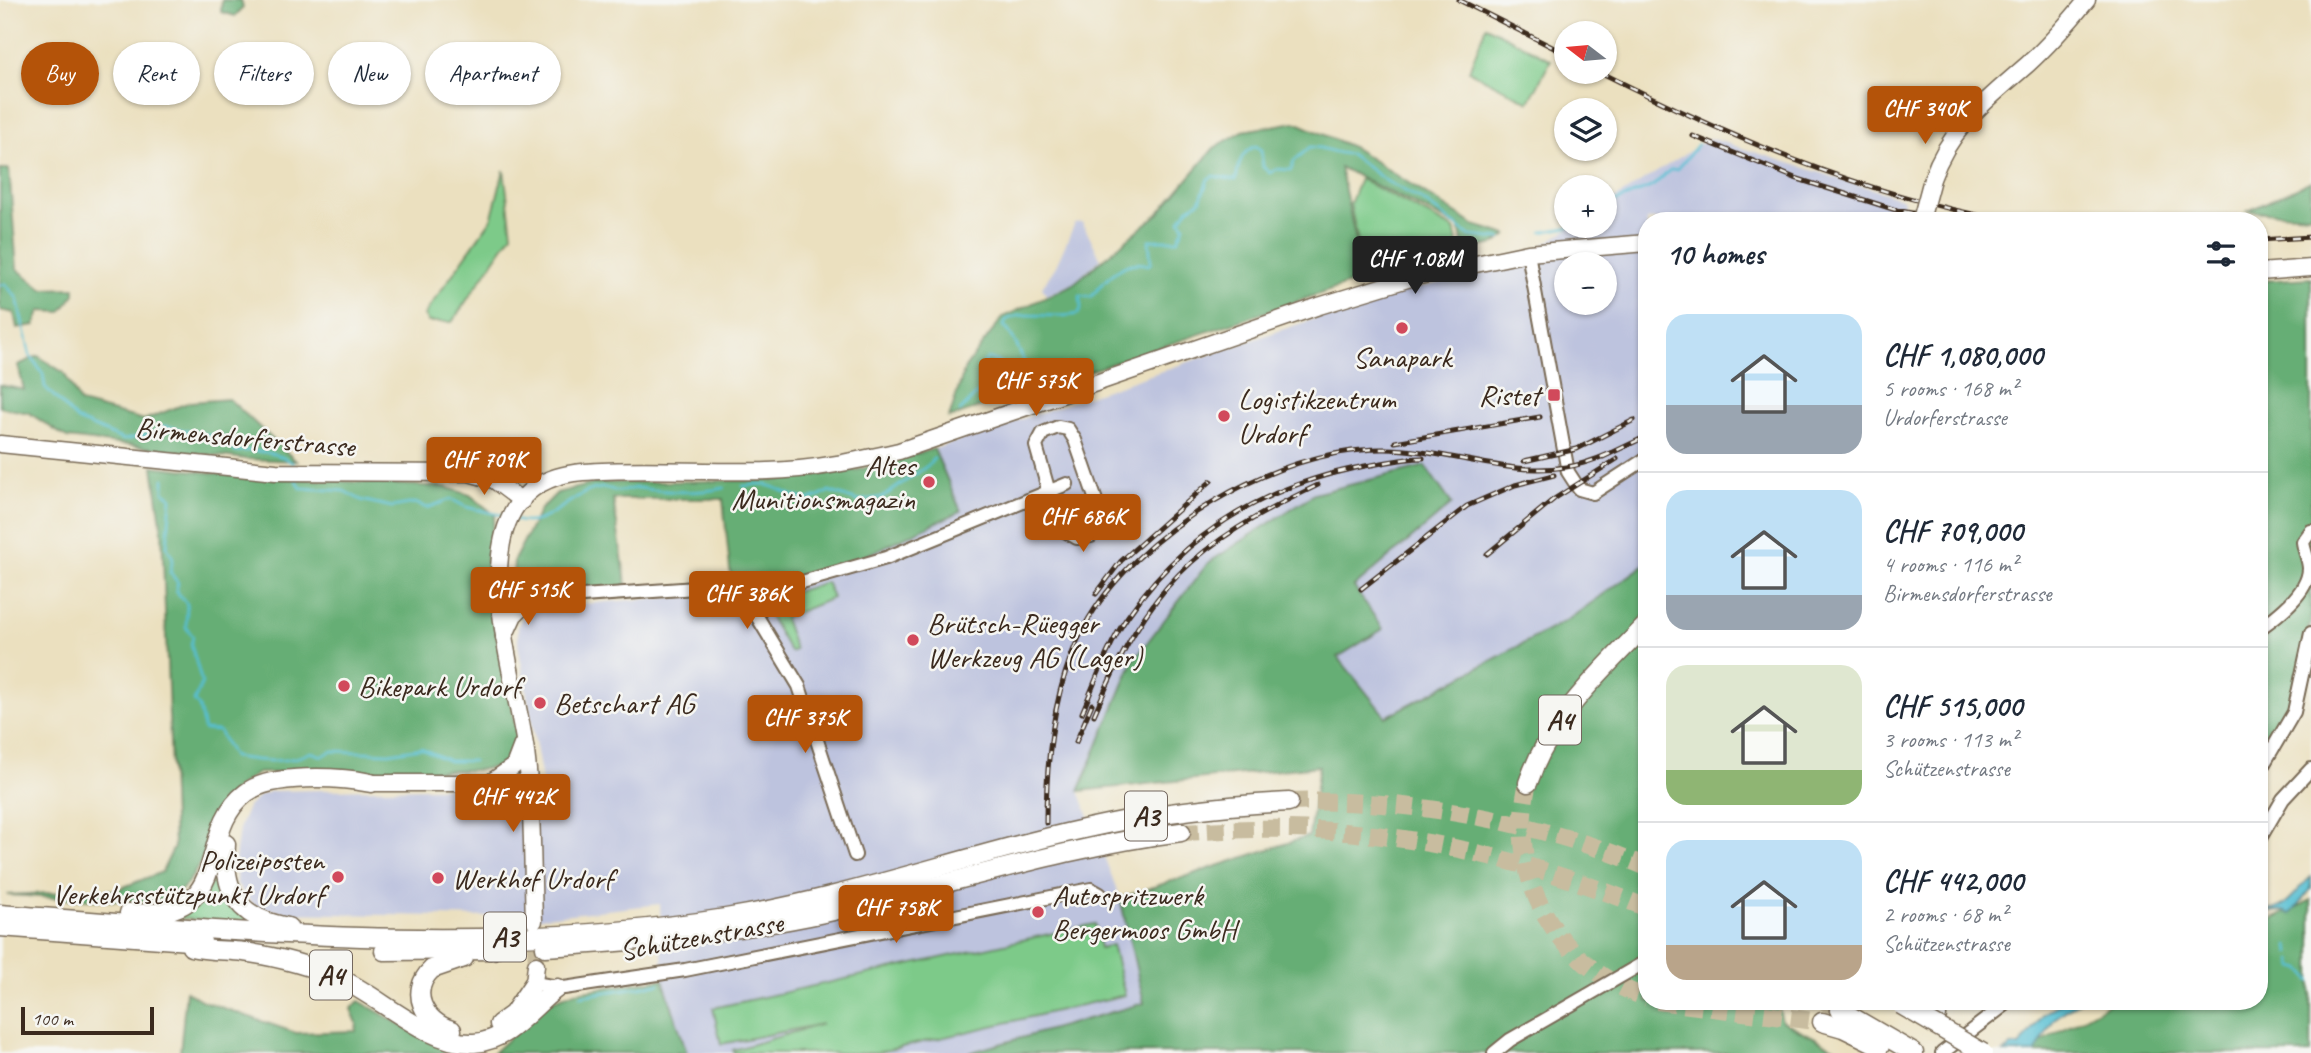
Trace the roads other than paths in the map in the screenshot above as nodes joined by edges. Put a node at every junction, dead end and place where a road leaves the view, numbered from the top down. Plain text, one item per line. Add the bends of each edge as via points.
1 (2087, 0) edge
2 (1923, 212) edge
3 (1638, 244) edge
4 (1528, 253) junction
5 (2311, 268) edge
6 (2268, 271) edge
7 (0, 444) edge
8 (1638, 464) edge
9 (1067, 484) dead end
10 (1047, 493) junction
11 (519, 505) junction
12 (2311, 531) edge
13 (746, 598) junction
14 (529, 600) junction
15 (498, 602) junction
16 (2268, 622) edge
17 (2311, 633) edge
18 (1638, 634) edge
19 (504, 637) junction
20 (523, 732) junction
21 (2268, 757) edge
22 (2311, 769) edge
23 (371, 783) joint
24 (490, 783) junction
25 (530, 783) junction
26 (1528, 783) tunnel mouth
27 (1289, 802) tunnel mouth
28 (2268, 825) edge
29 (1181, 832) tunnel mouth
30 (855, 855) dead end
31 (220, 861) junction
32 (1100, 894) dead end
33 (0, 914) edge
34 (56, 918) junction
35 (534, 921) tunnel mouth
36 (0, 927) edge
37 (373, 939) junction
38 (172, 940) junction
39 (498, 950) junction
40 (536, 965) tunnel mouth
41 (1638, 966) edge
42 (534, 983) junction
43 (557, 988) junction
44 (1840, 1010) tunnel mouth
45 (1917, 1010) edge
46 (1919, 1010) edge
47 (1998, 1010) edge
48 (1822, 1022) tunnel mouth
49 (516, 1025) junction
50 (1861, 1029) junction
51 (1494, 1053) edge
52 (1892, 1053) edge
53 (1914, 1053) edge
54 (1942, 1053) edge
55 (1983, 1053) edge
56 (1994, 1053) edge

1 - 2 main road, bridge via 2030,62 1966,118 1946,144
3 - 4 main road
4 - 8 street via 1568,472 1579,489 1593,493
4 - 11 main road via 1366,290 899,451 780,471 583,472 554,478
5 - 6 main road
7 - 11 main road, Birmensdorferstrasse via 276,472 469,473 494,480
9 - 10 street
10 - 10 street via 1038,438 1051,428 1068,429 1100,512 1091,536 1077,538 1065,531 1054,499
10 - 13 street via 886,558
11 - 15 main road via 500,551
12 - 16 street via 2303,541 2309,568 2304,585
13 - 14 street via 722,587 710,587
13 - 30 street via 799,685
14 - 15 street
14 - 19 main road via 514,615
15 - 19 main road
17 - 21 street via 2294,712
18 - 26 highway, A4 via 1561,719
19 - 20 main road
20 - 24 main road via 517,761
20 - 25 main road
22 - 28 street via 2283,799
23 - 24 main road
23 - 31 highway via 282,785 261,790 235,812
24 - 25 main road
25 - 35 main road
27 - 37 highway, A3 via 1188,810 1104,824 823,900 723,918 558,934
29 - 39 highway, A3 via 1062,852 872,902 762,925
31 - 34 highway via 200,890 172,909 141,914 74,909
31 - 37 highway, A4 via 235,899 260,921
32 - 43 street, Schützenstrasse via 1091,889 685,970
33 - 34 highway, A3
34 - 37 highway, A3
36 - 38 highway, A3
38 - 39 highway, A3 via 324,949
38 - 49 highway, A4 via 194,948 271,957 317,969 451,1040 485,1041
39 - 42 highway via 444,963 426,974 420,999 429,1017 457,1031 494,1027 513,1014
40 - 42 main road
41 - 51 street
42 - 43 street, Schützenstrasse
42 - 49 highway via 533,999
43 - 49 highway, A4
44 - 50 highway
45 - 55 highway, bridge
46 - 56 highway
47 - 54 street
48 - 50 highway
50 - 52 highway
50 - 53 highway

